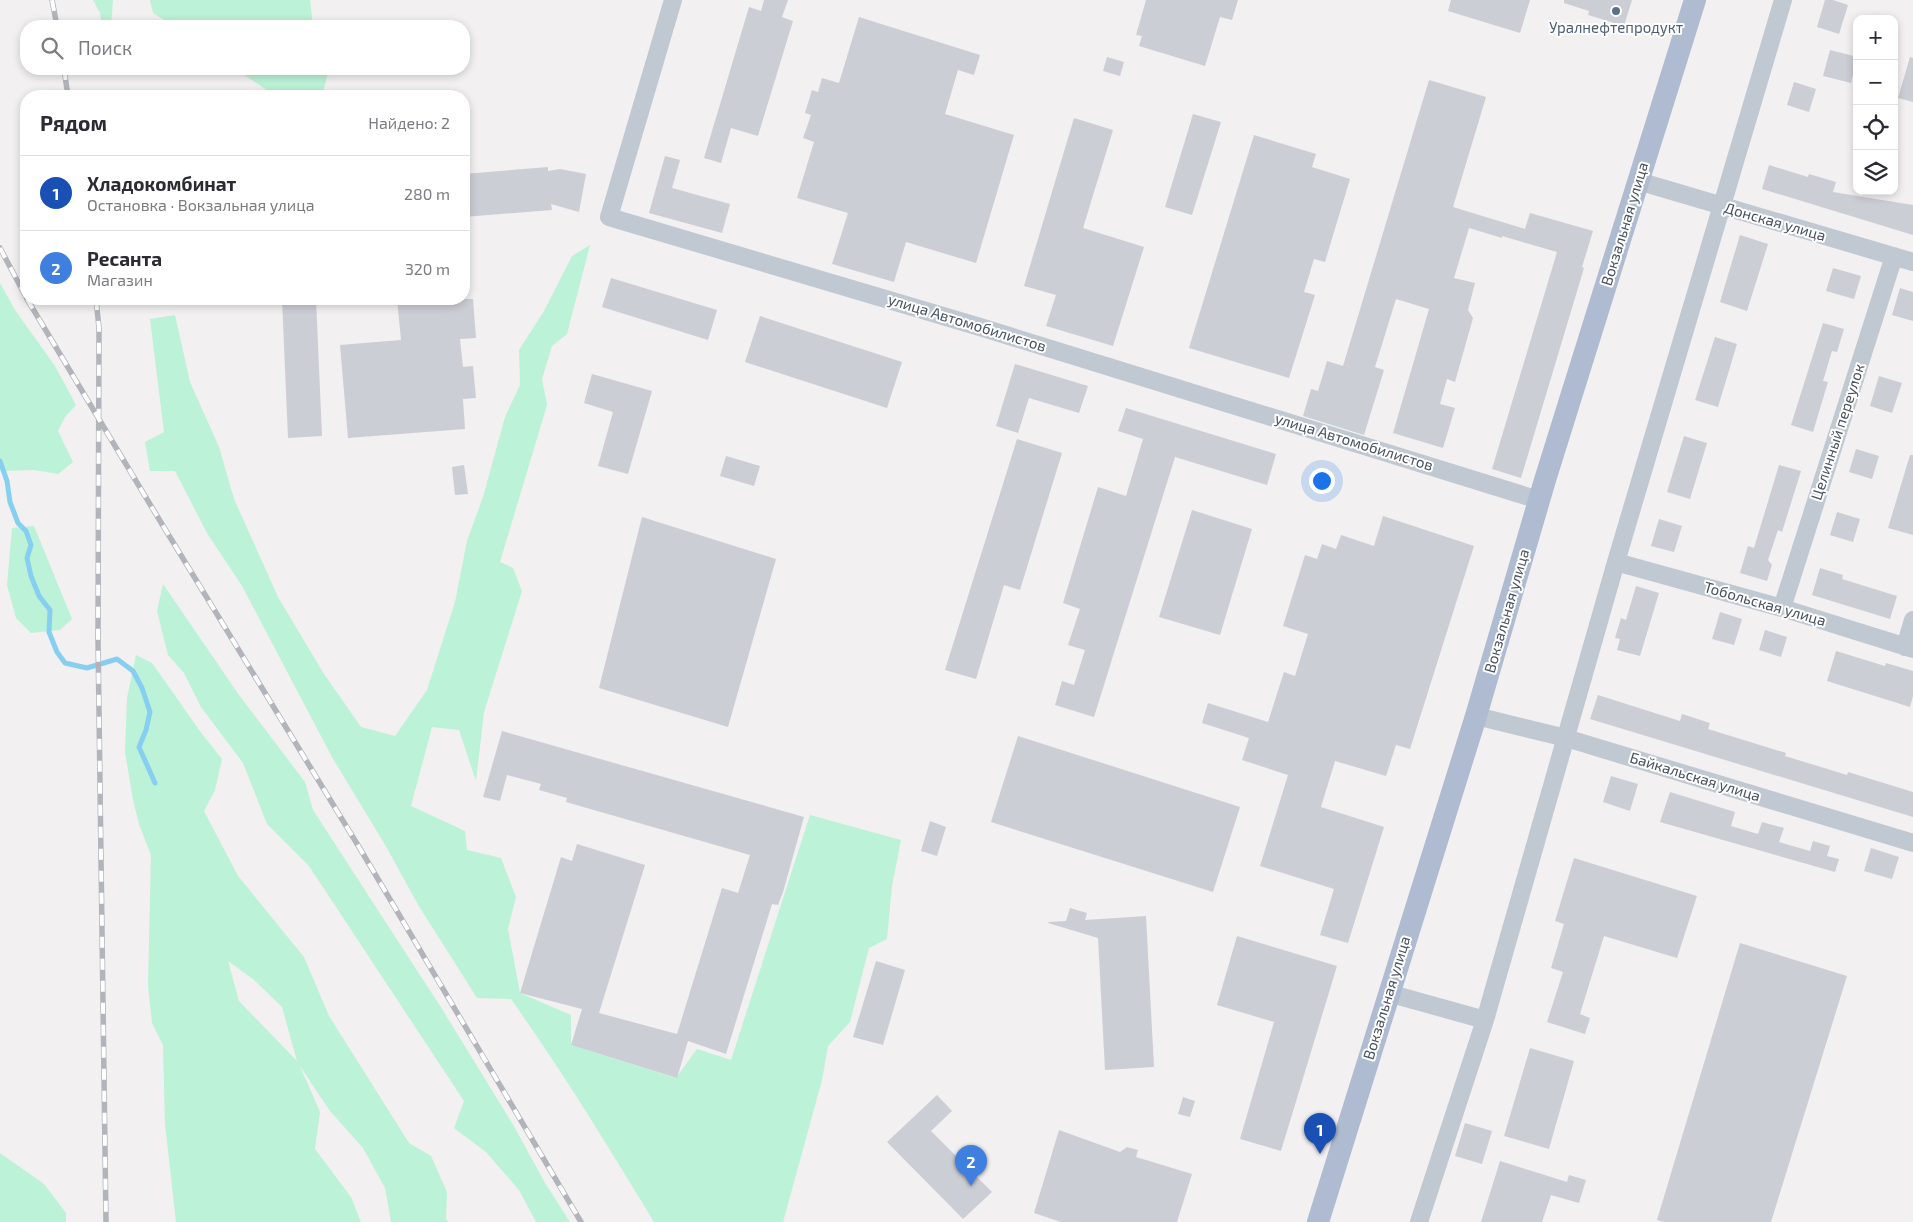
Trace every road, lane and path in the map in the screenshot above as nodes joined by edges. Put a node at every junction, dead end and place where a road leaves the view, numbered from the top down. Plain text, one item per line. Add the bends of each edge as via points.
1 (673, 0) edge
2 (1695, 0) edge
3 (1783, 0) edge
4 (1638, 181) junction
5 (1721, 206) junction
6 (1894, 256) junction
7 (1913, 262) edge
8 (1539, 500) junction
9 (1616, 562) junction
10 (1782, 608) junction
11 (1913, 620) edge
12 (1909, 648) edge
13 (1476, 716) junction
14 (1566, 738) junction
15 (1913, 843) edge
16 (1388, 993) junction
17 (1485, 1020) junction
18 (1318, 1222) edge
19 (1418, 1222) edge

1 - 8 street, улица Автомобилистов via 609,217 993,330
2 - 4 main road, Вокзальная улица
3 - 5 street
4 - 5 street, Донская улица
4 - 8 main road, Вокзальная улица
5 - 6 street, Донская улица
5 - 9 street
6 - 7 street, Донская улица
6 - 10 street, Целинный переулок
8 - 13 main road, Вокзальная улица
9 - 10 street, Тобольская улица
9 - 14 street
10 - 12 street, Тобольская улица
11 - 12 street
13 - 14 street, Байкальская улица
13 - 16 main road, Вокзальная улица
14 - 15 street, Байкальская улица
14 - 17 street
16 - 17 street
16 - 18 main road, Вокзальная улица
17 - 19 street

